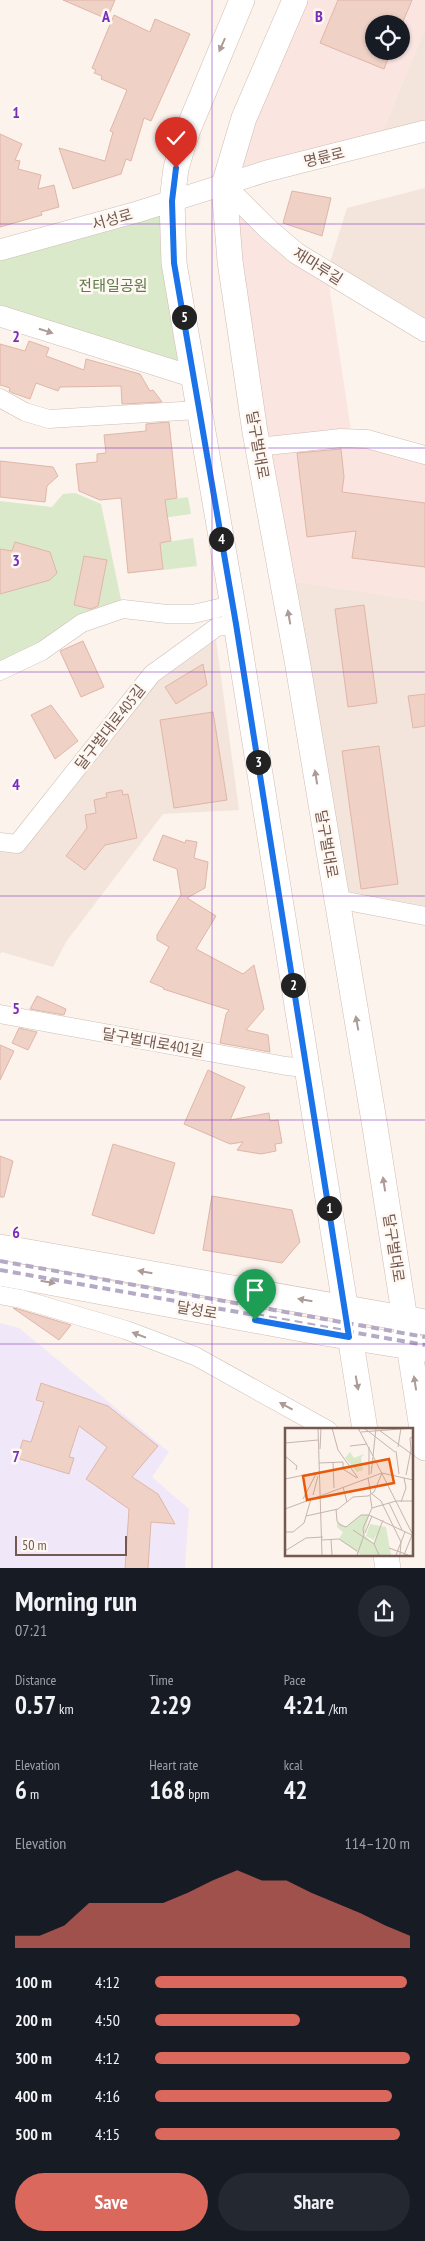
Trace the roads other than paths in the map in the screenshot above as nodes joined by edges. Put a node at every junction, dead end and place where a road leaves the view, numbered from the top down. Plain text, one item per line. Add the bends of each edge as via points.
1 (242, 0) edge
2 (295, 0) edge
3 (425, 131) edge
4 (224, 185) junction
5 (172, 201) junction
6 (0, 250) edge
7 (0, 316) edge
8 (425, 331) edge
9 (194, 377) junction
10 (0, 398) edge
11 (198, 410) junction
12 (258, 447) junction
13 (425, 455) edge
14 (234, 614) junction
15 (0, 672) edge
16 (0, 842) edge
17 (336, 899) junction
18 (425, 916) edge
19 (0, 1014) edge
20 (306, 1068) junction
21 (0, 1247) edge
22 (0, 1273) edge
23 (0, 1295) edge
24 (345, 1308) junction
25 (415, 1320) edge
26 (349, 1337) junction
27 (417, 1347) edge
28 (324, 1428) edge
29 (365, 1428) edge
30 (425, 1448) edge

1 -> 5 main road via 187,132 176,168
2 - 4 main road, 달구벌대로 via 244,118
3 - 4 street, 명륜로
4 - 5 street, 서성로
4 - 8 street, 재마루길 via 296,253
4 - 12 main road, 달구벌대로 via 230,261
5 - 6 street, 서성로
5 - 9 main road via 174,263
7 -> 9 street
9 - 11 main road
10 - 11 street via 25,412 49,418
11 - 14 main road
12 - 13 street via 341,438 367,439
17 -> 12 main road, 달구벌대로
14 - 15 street via 167,614 123,609 82,623 42,651
14 - 16 street, 달구벌대로405길 via 152,674 17,844
14 - 20 main road
17 - 18 street, 달구벌대로
25 -> 17 main road, 달구벌대로
19 - 20 street, 달구벌대로401길
20 - 24 main road
24 -> 21 main road
22 -> 26 main road, 달성로
28 -> 23 street via 195,1356 126,1330
24 - 25 main road
24 - 26 main road
25 - 27 main road, 달구벌대로
26 - 27 main road, 달성로
26 -> 29 main road
30 -> 27 main road, 달구벌대로

